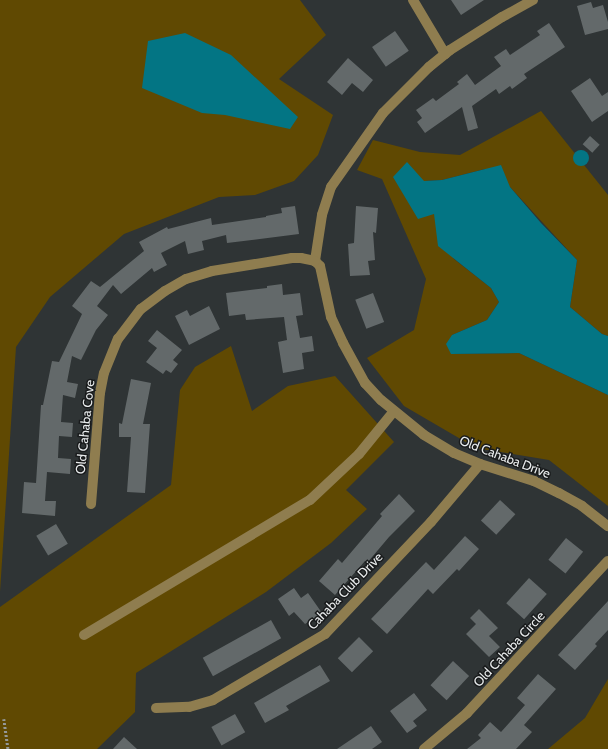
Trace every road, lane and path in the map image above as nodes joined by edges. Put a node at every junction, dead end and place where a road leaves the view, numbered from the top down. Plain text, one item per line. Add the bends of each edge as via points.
1 (413, 0) edge
2 (533, 0) edge
3 (445, 54) junction
4 (316, 261) junction
5 (394, 411) junction
6 (480, 464) junction
7 (91, 504) dead end
8 (608, 526) edge
9 (608, 561) edge
10 (84, 635) dead end
11 (156, 708) dead end
12 (4, 720) dead end
13 (8, 749) edge
14 (424, 749) edge

1 - 3 street
2 - 3 street, Old Cahaba Drive
3 - 4 street, Old Cahaba Drive via 402,92 383,113 331,187 322,216
4 - 5 street, Old Cahaba Drive via 320,266 331,317 352,362 365,382
4 - 7 street, Old Cahaba Cove via 292,258 212,271 186,279 165,290 141,309 118,339 104,373 100,393
5 - 6 street, Old Cahaba Drive via 424,435 454,453
5 - 10 street via 360,454 310,500
6 - 8 street, Old Cahaba Drive via 534,481 553,490 582,506
6 - 11 street, Cahaba Club Drive via 431,522 325,634 213,700 188,707
9 - 14 street, Old Cahaba Circle via 467,713
12 - 13 path

